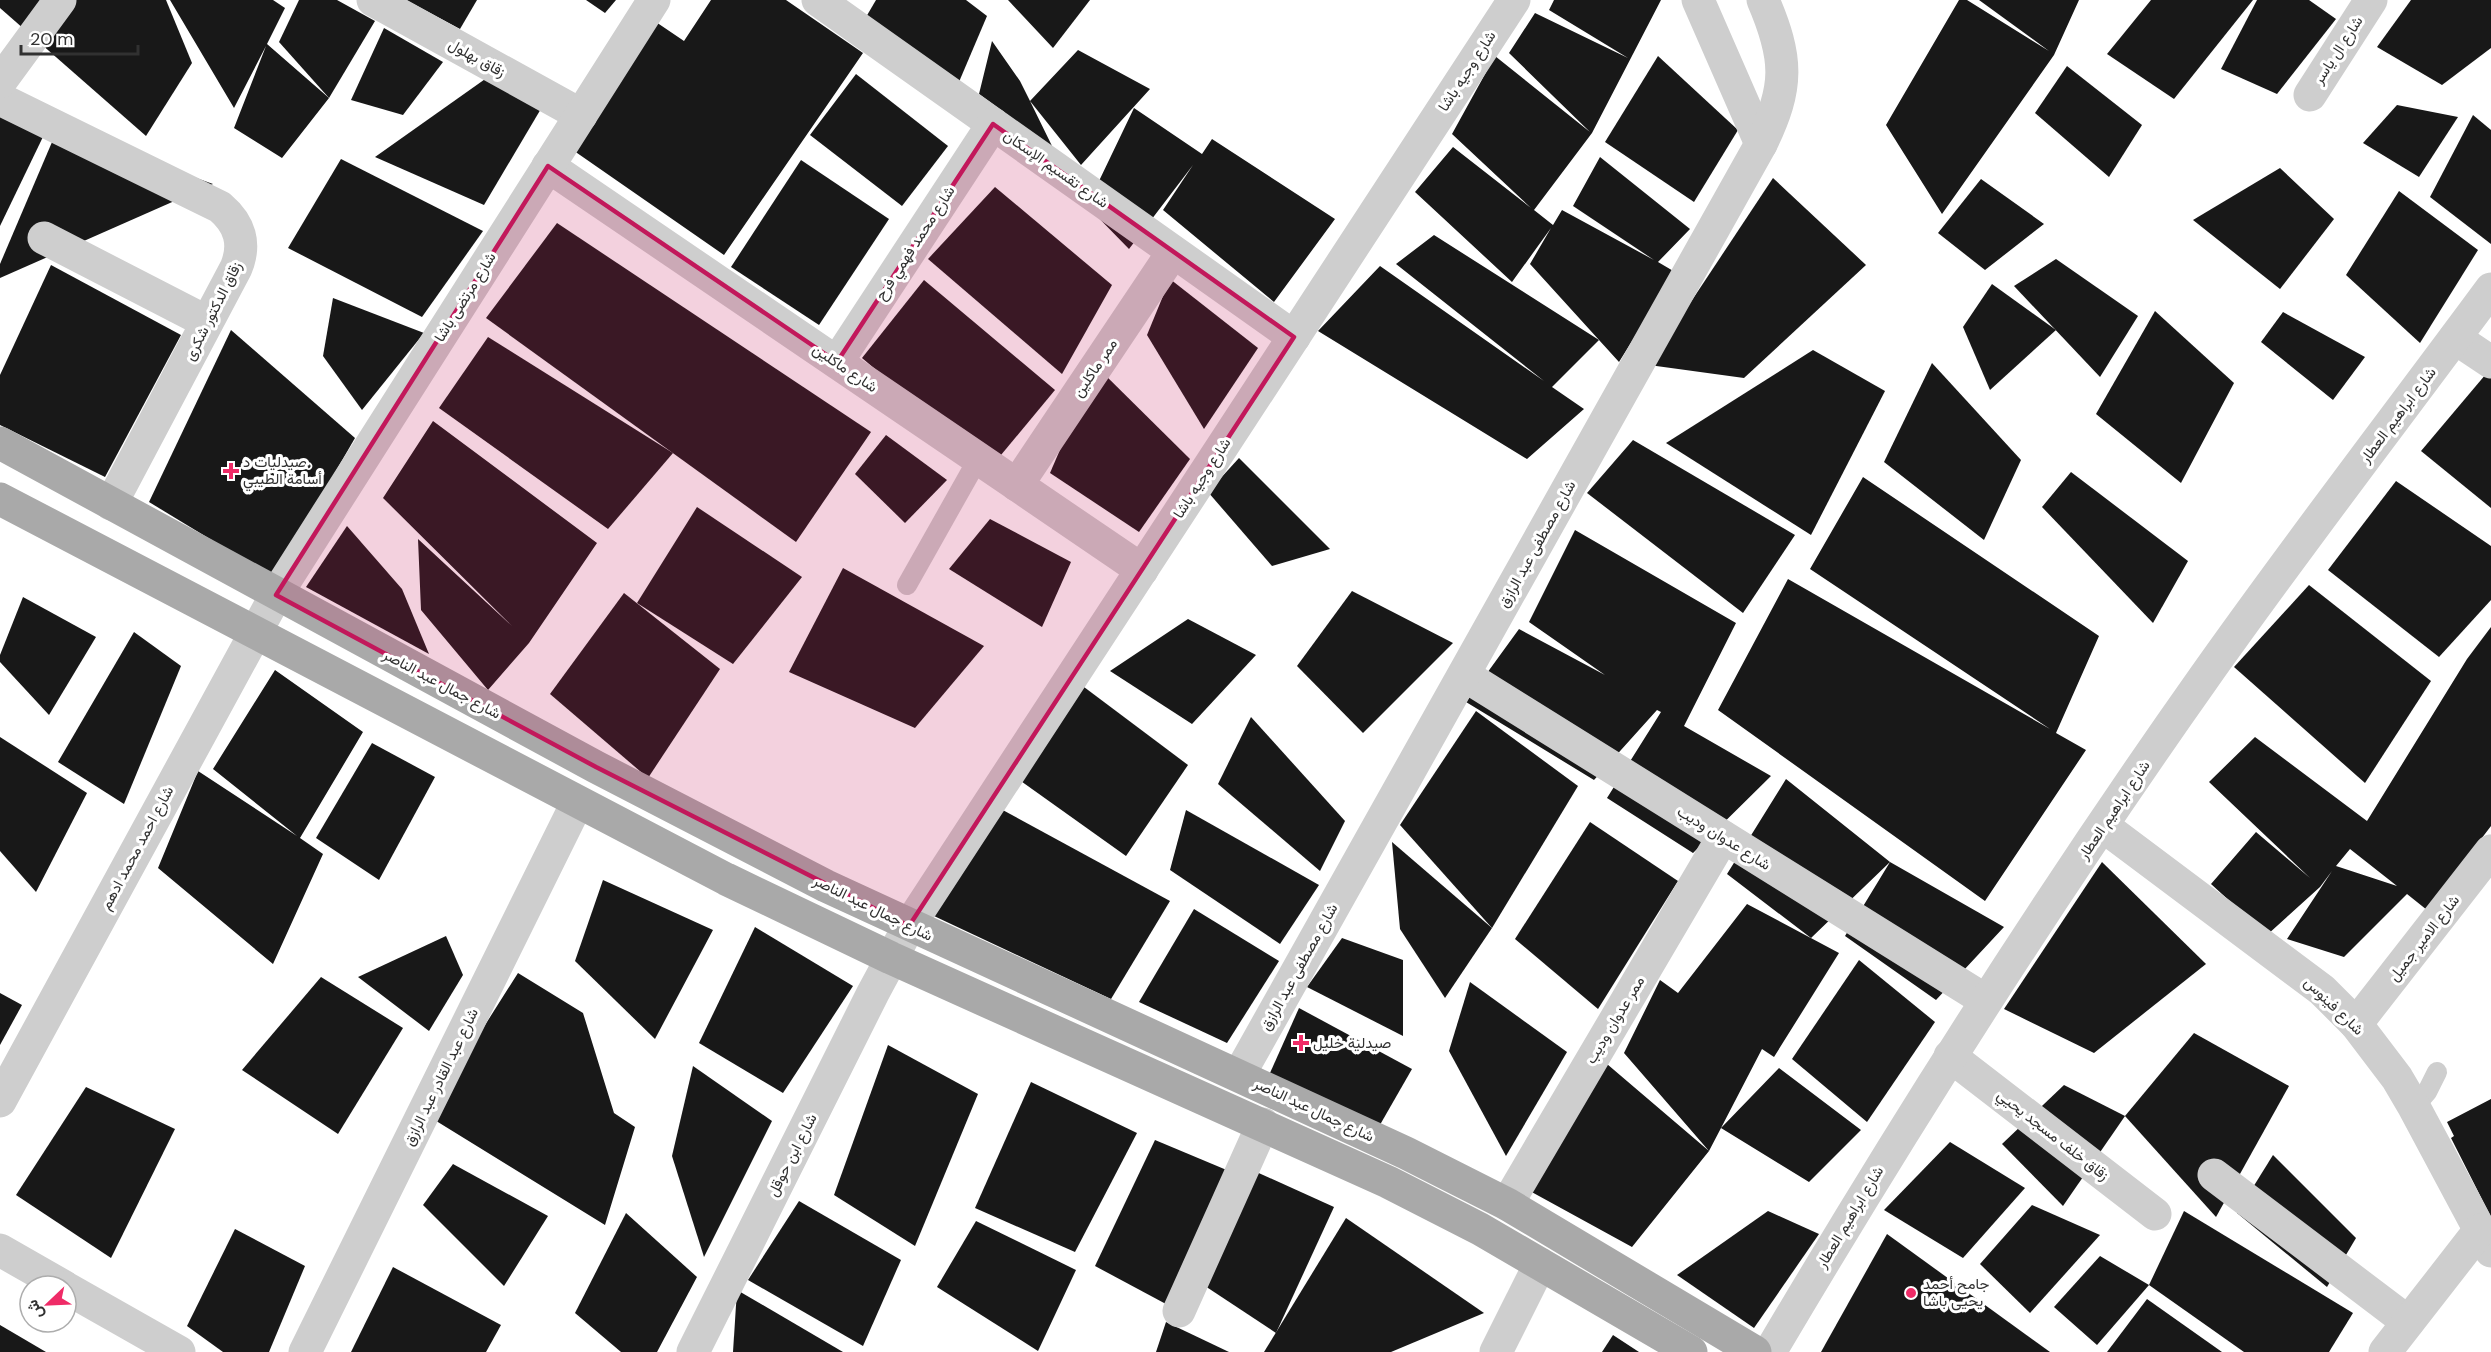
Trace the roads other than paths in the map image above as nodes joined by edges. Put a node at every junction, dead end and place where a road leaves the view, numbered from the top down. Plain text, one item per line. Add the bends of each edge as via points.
1 (60, 0) edge
2 (373, 0) edge
3 (654, 0) edge
4 (818, 0) edge
5 (1514, 0) edge
6 (1698, 0) edge
7 (1763, 0) edge
8 (2365, 2) edge
9 (0, 82) edge
10 (2310, 95) dead end
11 (0, 99) edge
12 (581, 115) junction
13 (993, 124) junction
14 (1761, 144) junction
15 (548, 166) junction
16 (44, 238) dead end
17 (1173, 252) junction
18 (2491, 289) edge
19 (207, 322) junction
20 (1294, 337) junction
21 (2455, 338) junction
22 (837, 362) junction
23 (2491, 362) edge
24 (0, 443) edge
25 (978, 459) junction
26 (1017, 485) junction
27 (0, 499) edge
28 (111, 504) junction
29 (1142, 570) junction
30 (907, 585) dead end
31 (276, 595) junction
32 (254, 633) junction
33 (1464, 675) junction
34 (577, 803) junction
35 (2103, 826) junction
36 (1723, 837) junction
37 (2491, 851) edge
38 (909, 926) junction
39 (891, 958) junction
40 (1985, 1000) junction
41 (2356, 1024) junction
42 (1950, 1056) junction
43 (2437, 1072) dead end
44 (1239, 1075) junction
45 (0, 1101) edge
46 (2414, 1107) junction
47 (1263, 1124) junction
48 (2214, 1175) dead end
49 (1507, 1204) junction
50 (2155, 1215) dead end
51 (2486, 1240) edge
52 (0, 1250) edge
53 (1540, 1264) junction
54 (42, 1274) edge
55 (78, 1295) edge
56 (1179, 1311) dead end
57 (2408, 1322) junction
58 (179, 1352) edge
59 (305, 1352) edge
60 (693, 1352) edge
61 (1496, 1352) edge
62 (1690, 1352) edge
63 (1755, 1352) edge
64 (1770, 1352) edge
65 (2385, 1352) edge

1 - 9 street
2 - 12 street, زقاق بهلول
3 - 12 street, شارع مرتضى باشا
4 - 13 street, شارع تقسيم الإسكان
5 - 20 street, شارع وجيه باشا
6 - 14 street
7 - 14 street, شارع مصطفى عبد الرازق via 1782,57 1782,87
8 - 10 street, شارع ال ياسر
11 - 19 street, زقاق الدكتور شكرى via 220,207 231,216 240,235 241,256
12 - 15 street, شارع مرتضى باشا
13 - 17 street, شارع تقسيم الإسكان
13 - 22 street, شارع محمد فهمي فرح
14 - 33 street, شارع مصطفى عبد الرازق
15 - 22 street, شارع ماكلين
15 - 31 street, شارع مرتضى باشا
16 - 19 street
17 - 20 street, شارع تقسيم الإسكان
17 - 26 street, ممر ماكلين
18 - 21 street, شارع ابراهيم العطار
19 - 28 street, زقاق الدكتور شكرى
20 - 29 street, شارع وجيه باشا
21 - 23 street
21 - 35 street, شارع ابراهيم العطار via 2276,576
22 - 25 street, شارع ماكلين
24 - 28 main road, شارع جمال عبد الناصر
25 - 26 street, شارع ماكلين
25 - 30 lane
26 - 29 street, شارع ماكلين
27 - 32 main road
28 - 31 main road, شارع جمال عبد الناصر
29 - 38 street, شارع وجيه باشا
31 - 32 street, شارع احمد محمد ادهم
31 - 38 main road, شارع جمال عبد الناصر via 596,767
32 - 34 main road
32 - 45 street, شارع احمد محمد ادهم
33 - 36 street, شارع عدوان وديب
33 - 44 street, شارع مصطفى عبد الرازق
34 - 39 main road
34 - 59 street, شارع عبد القادر عبد الرازق
35 - 40 street, شارع ابراهيم العطار
35 - 41 street, شارع فينوس via 2314,984
36 - 40 street, شارع عدوان وديب
36 - 49 street, ممر عدوان وديب
37 - 41 street, شارع الامير جميل
38 - 39 street, شارع وجيه باشا
38 - 44 main road, شارع جمال عبد الناصر
39 - 47 main road
39 - 60 street, شارع ابن حوقل
40 - 42 street, شارع ابراهيم العطار
41 - 46 street, شارع فينوس
42 - 50 street, زقاق خلف مسجد يحيي
42 - 64 street, شارع ابراهيم العطار
43 - 46 lane
44 - 49 main road, شارع جمال عبد الناصر
46 - 51 street, شارع فينوس
47 - 53 main road via 1388,1182
47 - 56 street
48 - 57 street
49 - 63 main road, شارع جمال عبد الناصر
51 - 57 street
52 - 54 street
53 - 61 street
53 - 62 main road
55 - 58 street
57 - 65 street

